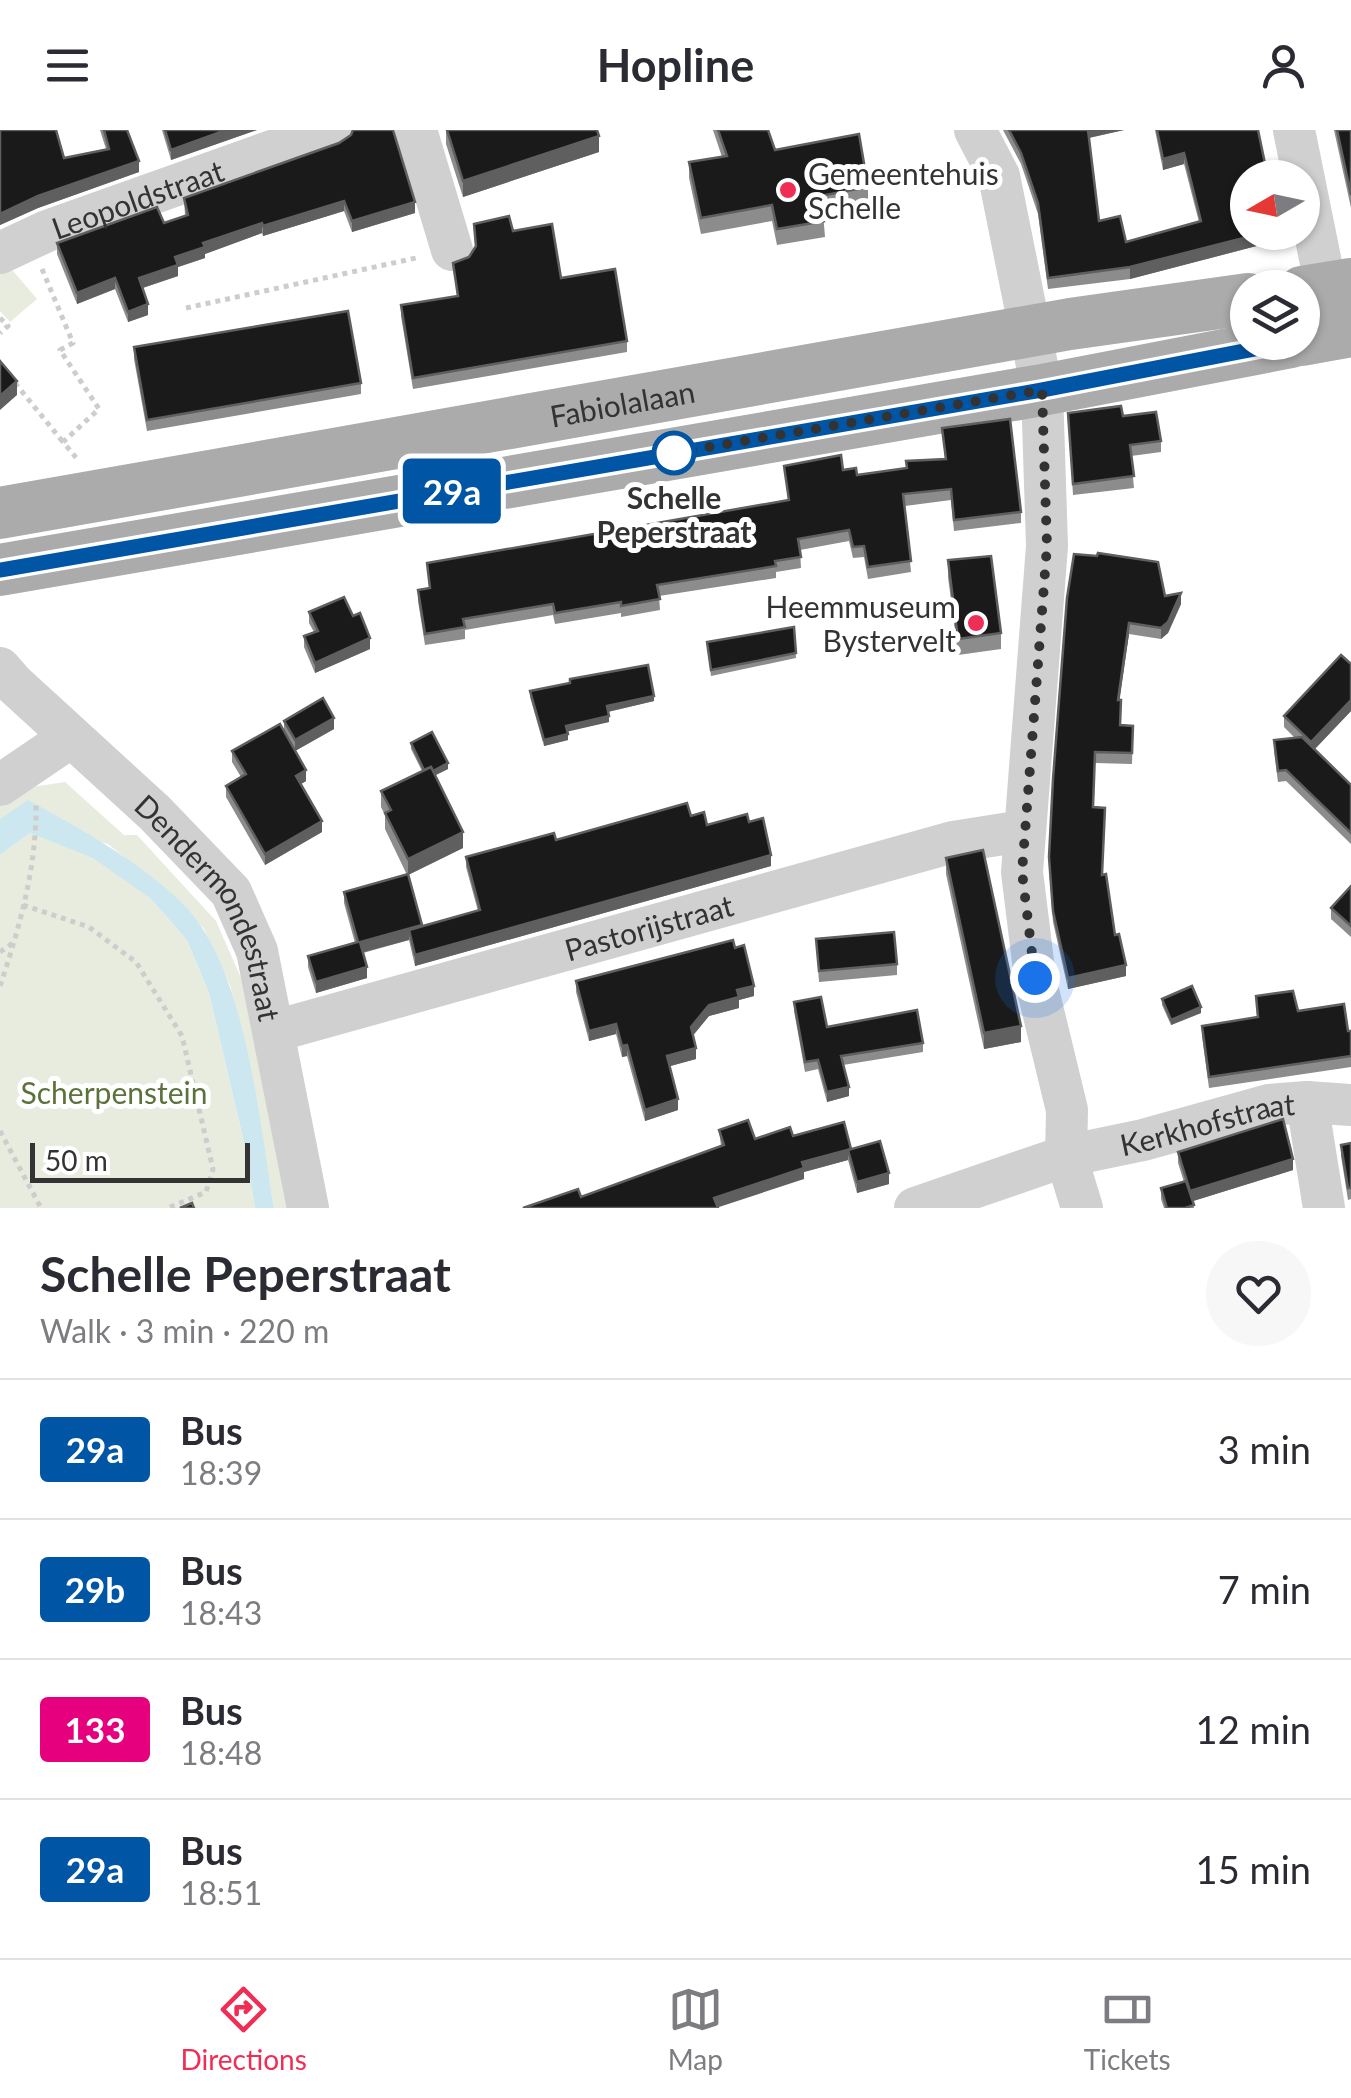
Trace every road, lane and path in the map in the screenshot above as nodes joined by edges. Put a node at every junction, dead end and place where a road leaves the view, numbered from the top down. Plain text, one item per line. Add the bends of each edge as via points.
1 (331, 130) edge
2 (416, 130) edge
3 (975, 130) edge
4 (1294, 130) edge
5 (9, 245) edge
6 (452, 250) joint
7 (1332, 299) edge
8 (1230, 303) edge
9 (186, 308) dead end
10 (0, 318) edge
11 (1031, 332) junction
12 (0, 334) edge
13 (1230, 354) edge
14 (12, 381) edge
15 (1042, 390) junction
16 (63, 442) junction
17 (102, 496) junction
18 (0, 513) edge
19 (0, 570) edge
20 (0, 668) edge
21 (71, 737) junction
22 (18, 788) edge
23 (1023, 831) junction
24 (24, 905) junction
25 (15, 941) junction
26 (0, 952) edge
27 (0, 986) edge
28 (275, 1031) junction
29 (1307, 1102) junction
30 (1351, 1105) edge
31 (0, 1131) edge
32 (1066, 1156) junction
33 (41, 1208) edge
34 (168, 1208) edge
35 (308, 1208) edge
36 (915, 1208) edge
37 (1082, 1208) edge
38 (1324, 1208) edge

1 - 5 street, Leopoldstraat
2 - 6 street
3 - 11 street via 1000,176
4 - 7 street
5 - 16 path via 73,343 60,350 99,409
6 - 9 path
8 - 11 main road, Fabiolalaan
10 - 12 path via 8,326
11 - 15 street
11 - 17 main road, Fabiolalaan
13 - 15 main road, Fabiolalaan
14 - 16 path
15 - 19 main road, Fabiolalaan
15 - 23 street via 1047,546
16 - 17 path
17 - 18 main road, Fabiolalaan
20 - 21 street, Dendermondestraat
21 - 22 street
21 - 28 street, Dendermondestraat via 231,892 257,951
22 - 24 path via 37,846
23 - 28 street, Pastorijstraat via 953,842
23 - 32 street via 1035,978 1067,1110
24 - 25 path
24 - 34 path via 89,927 136,962 182,1036 212,1169 206,1192
25 - 26 path
25 - 27 path
28 - 35 street, Dendermondestraat
29 - 30 street, Kerkhofstraat
29 - 32 street, Kerkhofstraat via 1269,1105
29 - 38 street
31 - 33 path
32 - 36 street
32 - 37 street

